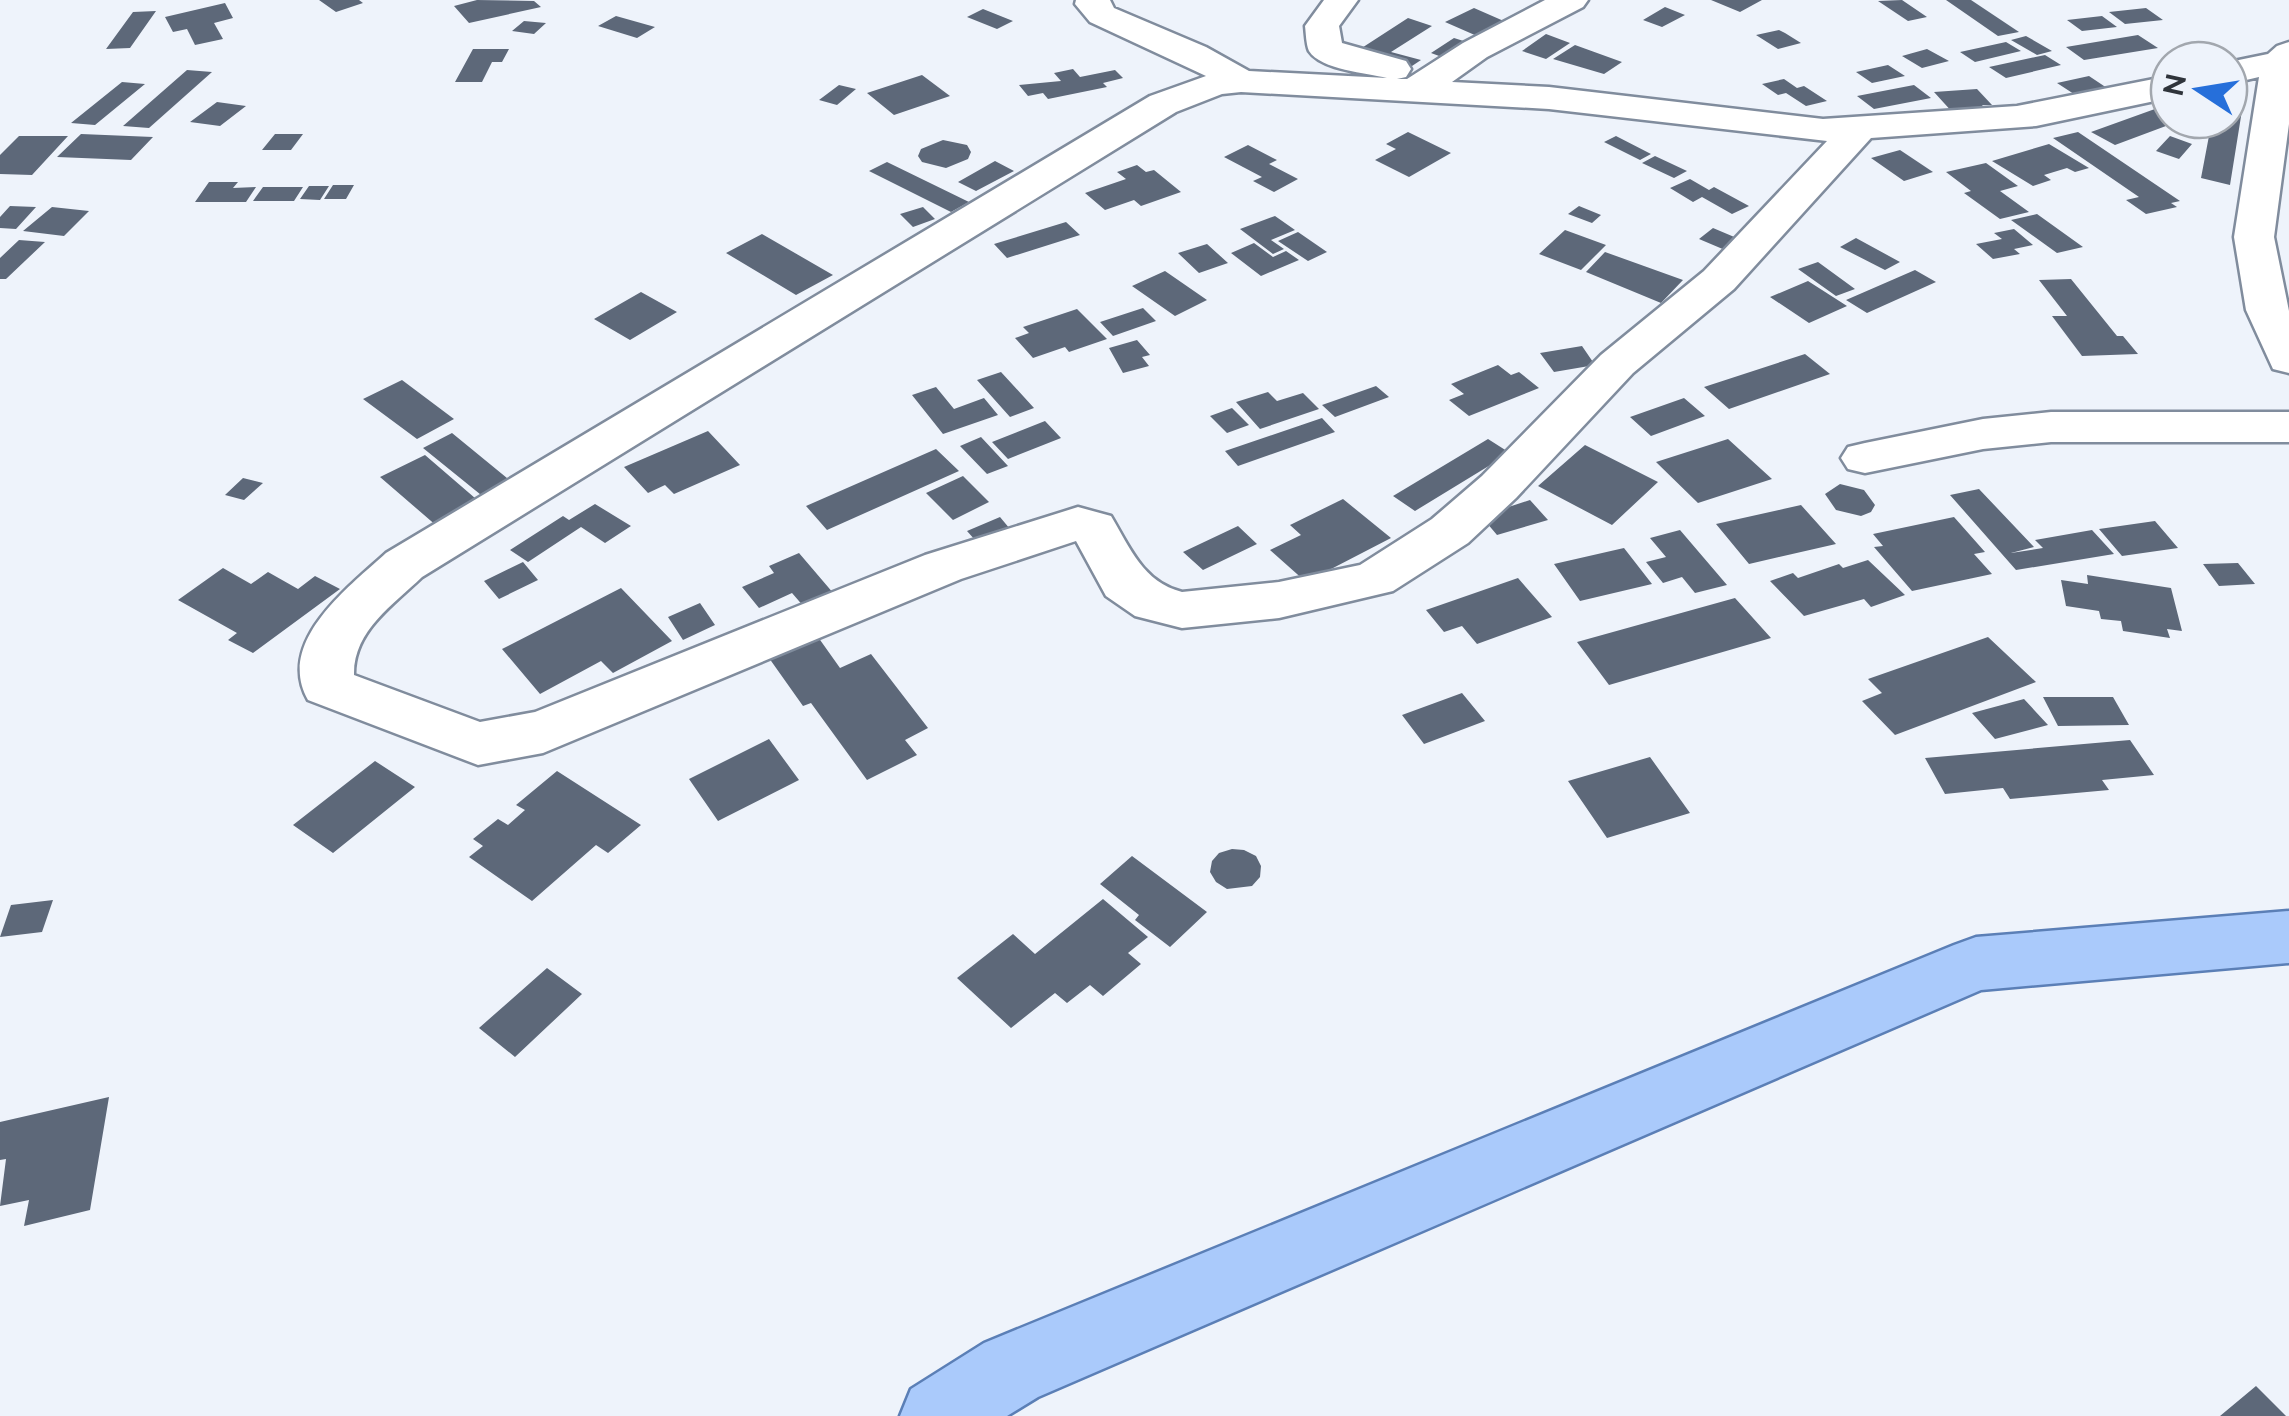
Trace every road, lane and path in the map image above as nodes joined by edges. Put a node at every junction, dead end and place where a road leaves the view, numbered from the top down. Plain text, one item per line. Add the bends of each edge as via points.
1 (1094, 0) edge
2 (1341, 0) edge
3 (1571, 0) edge
4 (2284, 65) edge
5 (2249, 71) edge
6 (1241, 81) junction
7 (1425, 83) junction
8 (2149, 91) edge
9 (1861, 127) junction
10 (2289, 360) edge
11 (2289, 427) edge
12 (1866, 458) dead end
13 (2289, 937) edge
14 (938, 1416) edge

1 - 6 street via 1102,14
2 - 7 street via 1322,26 1324,48
3 - 7 street
4 - 5 street
4 - 10 street via 2254,237 2266,310
6 - 7 street
6 - 9 street via 1163,104 404,565 338,628 324,662 327,686 478,744 543,732 926,573 1078,523 1093,528 1124,583 1153,603 1182,610 1279,600 1375,579 1450,531 1499,486 1617,364 1719,280
7 - 9 street via 1784,127
8 - 9 street via 2014,118
11 - 12 street via 2050,427
13 - 14 main road via 1976,964 1011,1370

